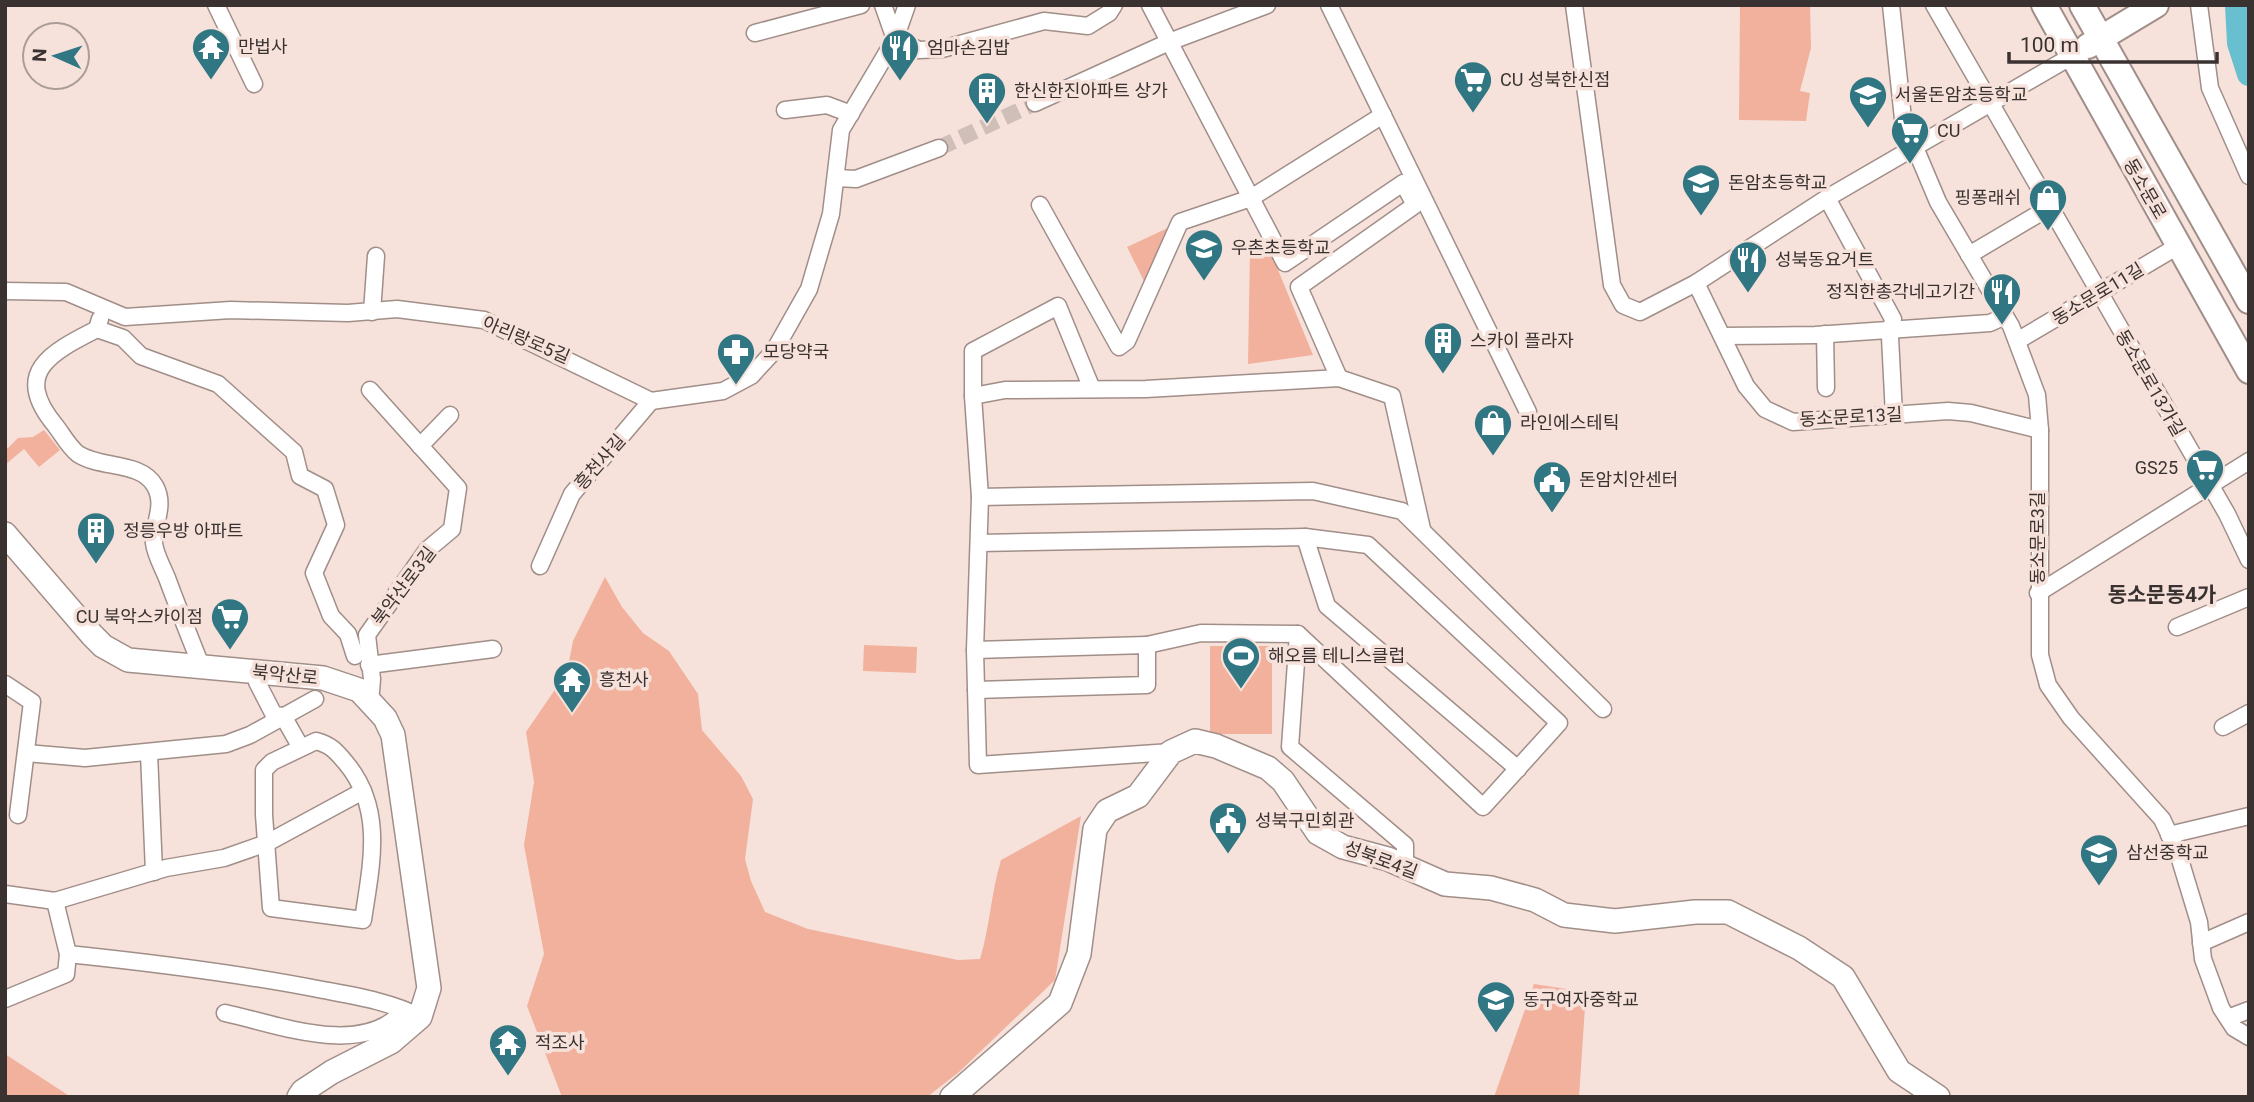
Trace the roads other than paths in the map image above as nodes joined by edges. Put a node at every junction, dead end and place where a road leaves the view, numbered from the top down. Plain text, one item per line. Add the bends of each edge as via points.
1 (216, 5) edge
2 (861, 5) edge
3 (883, 5) edge
4 (907, 5) edge
5 (1114, 5) edge
6 (1150, 5) edge
7 (1267, 5) edge
8 (1329, 5) edge
9 (1574, 5) edge
10 (1891, 5) edge
11 (1934, 5) edge
12 (2044, 5) edge
13 (2082, 5) edge
14 (2157, 5) edge
15 (2200, 5) edge
16 (755, 33) dead end
17 (895, 38) junction
18 (2101, 38) junction
19 (1169, 42) junction
20 (2072, 56) junction
21 (254, 84) dead end
22 (1035, 103) tunnel mouth
23 (1992, 104) junction
24 (785, 110) dead end
25 (851, 114) junction
26 (1383, 115) junction
27 (939, 148) tunnel mouth
28 (1916, 149) junction
29 (2249, 176) edge
30 (835, 178) junction
31 (1251, 198) junction
32 (1827, 198) junction
33 (1040, 205) dead end
34 (2050, 207) junction
35 (2178, 246) junction
36 (1969, 255) junction
37 (376, 256) dead end
38 (1696, 283) junction
39 (5, 290) edge
40 (2099, 295) junction
41 (2249, 301) edge
42 (102, 308) junction
43 (372, 312) junction
44 (2006, 316) junction
45 (97, 329) junction
46 (1891, 330) junction
47 (1825, 334) junction
48 (1722, 336) junction
49 (2017, 341) junction
50 (2249, 371) edge
51 (1339, 378) junction
52 (1826, 388) dead end
53 (1092, 389) junction
54 (370, 390) dead end
55 (973, 396) junction
56 (651, 401) junction
57 (1528, 412) dead end
58 (450, 415) dead end
59 (1894, 415) junction
60 (2040, 430) junction
61 (420, 446) junction
62 (2249, 461) edge
63 (2210, 486) junction
64 (980, 497) junction
65 (1422, 529) junction
66 (5, 534) edge
67 (1305, 537) junction
68 (980, 542) junction
69 (2249, 561) edge
70 (540, 566) dead end
71 (2038, 593) junction
72 (2249, 597) edge
73 (2177, 627) dead end
74 (1298, 635) junction
75 (1147, 645) junction
76 (493, 649) dead end
77 (975, 650) junction
78 (355, 656) dead end
79 (369, 665) junction
80 (202, 668) junction
81 (257, 673) junction
82 (5, 684) edge
83 (976, 690) junction
84 (315, 699) dead end
85 (370, 703) junction
86 (1603, 709) dead end
87 (2249, 713) edge
88 (283, 716) junction
89 (2223, 727) dead end
90 (300, 746) junction
91 (1171, 751) junction
92 (26, 753) junction
93 (149, 753) junction
94 (1518, 769) junction
95 (363, 791) junction
96 (18, 815) dead end
97 (2249, 816) edge
98 (2169, 835) junction
99 (267, 843) junction
100 (1405, 866) junction
101 (154, 872) junction
102 (5, 894) edge
103 (55, 901) junction
104 (2249, 922) edge
105 (2202, 943) junction
106 (68, 954) junction
107 (5, 999) edge
108 (2249, 1010) edge
109 (225, 1013) dead end
110 (412, 1014) junction
111 (2228, 1018) junction
112 (2249, 1037) edge
113 (299, 1097) edge
114 (952, 1097) edge
115 (1938, 1097) edge

1 - 21 street
2 - 16 street
3 - 17 street
4 - 17 street
5 - 17 street via 1088,26 1044,21 942,49 919,50
6 - 19 street
7 - 19 street
8 - 26 street
9 - 38 street via 1612,285 1623,305 1640,312
10 - 28 street, 동소문로3길 via 1903,118
11 - 23 street, 동소문로13가길
12 - 20 main road, 동소문로
13 - 18 main road, 동소문로
14 - 18 main road
15 - 29 street via 2210,88
17 - 25 street
18 - 20 main road
18 - 41 main road, 동소문로
19 - 22 street
19 - 31 street
20 - 23 street
20 - 35 main road, 동소문로
23 - 28 street
23 - 34 street, 동소문로13가길
24 - 25 street via 827,105
25 - 30 street via 841,130
26 - 31 street
26 - 57 street
27 - 30 street via 856,179
28 - 32 street
28 - 36 street, 동소문로3길 via 1938,202
30 - 56 street via 831,214 809,289 774,351 751,376 723,391
31 - 33 street via 1180,222 1132,331 1119,347
31 - 51 street via 1285,263 1403,183 1415,205 1299,286
32 - 38 street
32 - 46 street via 1893,319
34 - 36 street
34 - 40 street, 동소문로13가길
35 - 40 street, 동소문로11길
35 - 50 main road, 동소문로
36 - 44 street, 동소문로3길
37 - 43 street
38 - 48 street, 동소문로13길
39 - 42 street, 아리랑로5길 via 66,292
40 - 49 street, 동소문로11길
40 - 63 street, 동소문로13가길
42 - 43 street, 아리랑로5길 via 125,317 246,309
42 - 45 street
43 - 56 street, 아리랑로5길 via 397,309 484,320
44 - 46 street via 1990,323
44 - 49 street, 동소문로3길
45 - 78 street via 122,338 141,356 218,384 294,452 300,476 324,489 336,525 314,573 331,616 348,634
45 - 80 street via 42,362 37,395 42,410 78,453 115,468 134,469 157,488 161,509 154,543
46 - 47 street
46 - 59 street
47 - 48 street
47 - 52 street
48 - 59 street, 동소문로13길 via 1746,386 1765,409 1793,422
49 - 60 street, 동소문로3길 via 2037,396
51 - 53 street
51 - 65 street via 1392,396
53 - 55 street via 1005,390
53 - 55 street via 1058,306 973,351
54 - 61 street, 북악산로3길
55 - 64 street
56 - 70 street, 흥천사길 via 572,494
58 - 61 street
59 - 60 street, 동소문로13길 via 1971,413
60 - 71 street, 동소문로3길
61 - 79 street, 북악산로3길 via 458,488 452,529 428,550 368,635
62 - 63 street
63 - 69 street, 동소문로13가길
63 - 71 street
64 - 65 street via 1313,491 1402,511
64 - 68 street
65 - 86 street
66 - 80 street, 북악산로 via 103,646 128,660
67 - 68 street
67 - 94 street via 1327,606
67 - 94 street via 1368,545 1559,723
68 - 77 street
71 - 98 street, 동소문로3길 via 2040,655 2048,685 2071,718 2162,819
72 - 73 street
74 - 75 street via 1201,633
74 - 94 street via 1483,807
74 - 100 street via 1290,747 1405,845
75 - 77 street
75 - 83 street via 1147,685
76 - 79 street
77 - 83 street
79 - 85 street, 북악산로3길
80 - 81 street, 북악산로
81 - 85 street, 북악산로 via 323,678 359,690
81 - 88 street via 274,715
82 - 92 street via 32,702
83 - 91 street via 978,765
84 - 88 street
85 - 110 street, 북악산로 via 393,735 429,988
87 - 89 street
88 - 90 street
88 - 93 street via 226,744
90 - 95 street via 316,741 332,746
90 - 99 street via 264,770
91 - 100 street, 성북로4길 via 1195,741 1268,768 1283,781 1318,833 1343,847
91 - 114 street via 1138,796 1107,811 1095,829 1079,954 1060,1003
92 - 93 street via 86,758
92 - 96 street
93 - 101 street
95 - 99 street
95 - 99 street via 374,841 363,920 271,908
97 - 98 street
98 - 105 street, 동소문로3길
99 - 101 street via 224,858
100 - 115 street, 성북로4길 via 1445,884 1491,888 1535,900 1564,915 1615,921 1728,912 1799,948 1843,977 1899,1071
101 - 103 street
102 - 103 street
103 - 106 street
104 - 105 street
105 - 111 street, 동소문로3길 via 2203,959
106 - 107 street via 66,974
106 - 110 street via 245,974
108 - 111 street
109 - 110 street via 340,1038
110 - 113 street via 391,1042 332,1072
111 - 112 street, 동소문로3길

